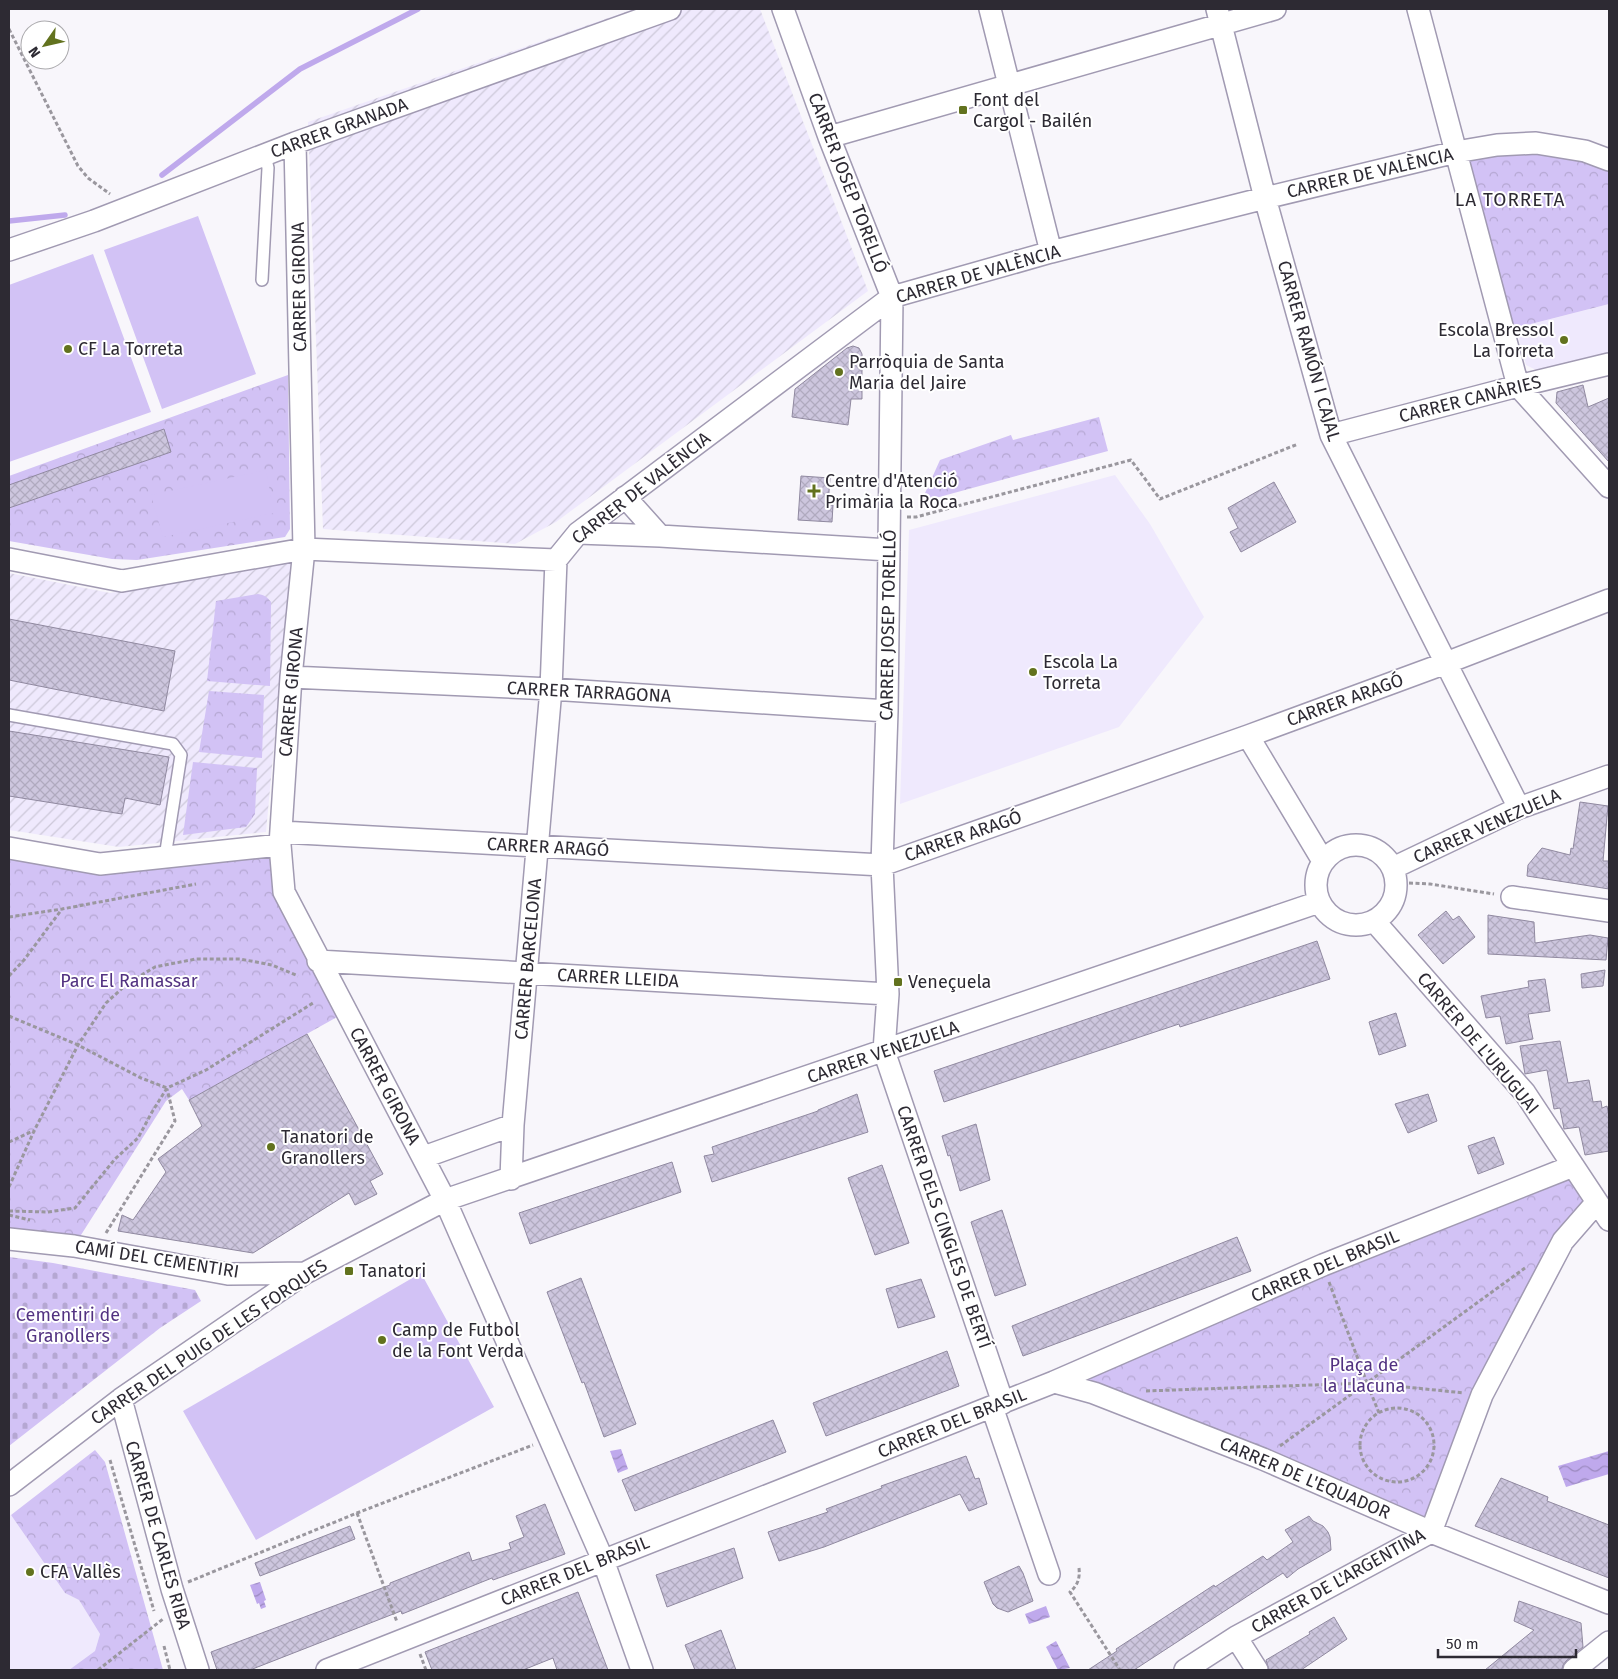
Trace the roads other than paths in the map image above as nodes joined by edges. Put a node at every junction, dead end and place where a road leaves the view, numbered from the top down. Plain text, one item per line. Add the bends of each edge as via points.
1 (670, 9) edge
2 (783, 9) edge
3 (990, 9) edge
4 (1275, 9) edge
5 (1418, 9) edge
6 (1219, 16) edge
7 (1008, 86) junction
8 (829, 136) junction
9 (295, 144) junction
10 (1456, 152) junction
11 (265, 155) junction
12 (1609, 160) edge
13 (1265, 198) junction
14 (9, 250) edge
15 (1051, 252) junction
16 (262, 280) dead end
17 (892, 297) junction
18 (1609, 364) edge
19 (1518, 386) junction
20 (1331, 435) junction
21 (1609, 487) edge
22 (625, 497) junction
23 (578, 533) junction
24 (660, 536) junction
25 (304, 549) junction
26 (889, 550) junction
27 (9, 559) edge
28 (556, 560) junction
29 (1609, 600) edge
30 (1446, 663) junction
31 (292, 677) junction
32 (551, 689) junction
33 (887, 711) junction
34 (9, 715) edge
35 (1248, 736) junction
36 (1609, 776) edge
37 (1519, 808) junction
38 (280, 838) junction
39 (538, 847) junction
40 (9, 848) edge
41 (165, 857) junction
42 (1323, 861) junction
43 (882, 865) junction
44 (1395, 875) junction
45 (1512, 897) road end
46 (1319, 902) junction
47 (1609, 911) edge
48 (1375, 922) junction
49 (318, 961) junction
50 (526, 972) junction
51 (888, 994) junction
52 (884, 1051) junction
53 (513, 1125) junction
54 (424, 1157) junction
55 (1573, 1166) junction
56 (510, 1179) junction
57 (445, 1200) junction
58 (1597, 1202) junction
59 (1609, 1220) edge
60 (9, 1239) edge
61 (305, 1273) junction
62 (1054, 1382) junction
63 (120, 1399) junction
64 (998, 1405) junction
65 (9, 1485) edge
66 (1430, 1532) junction
67 (603, 1560) junction
68 (1049, 1574) dead end
69 (1609, 1603) edge
70 (1236, 1637) junction
71 (1609, 1642) edge
72 (198, 1670) edge
73 (327, 1670) edge
74 (642, 1670) edge
75 (1185, 1670) edge
76 (1257, 1670) edge
77 (1574, 1670) edge

1 - 9 street, CARRER GRANADA
2 - 8 street, CARRER JOSEP TORELLÓ
3 - 7 street
4 - 6 street
5 - 10 street
6 - 7 street
6 - 13 street, CARRER RAMÓN I CAJAL
7 - 8 street
7 - 15 street
8 - 17 street, CARRER JOSEP TORELLÓ
9 - 11 street, CARRER GRANADA
9 - 25 street, CARRER GIRONA
10 - 12 street, CARRER DE VALÈNCIA via 1497,145 1536,144 1585,151
10 - 13 street, CARRER DE VALÈNCIA
10 - 19 street
11 - 14 street, CARRER GRANADA
11 - 16 lane via 268,168
13 - 15 street, CARRER DE VALÈNCIA
13 - 20 street, CARRER RAMÓN I CAJAL
15 - 17 street, CARRER DE VALÈNCIA
17 - 22 street, CARRER DE VALÈNCIA
17 - 26 street, CARRER JOSEP TORELLÓ
18 - 19 street, CARRER CANÀRIES
19 - 20 street, CARRER CANÀRIES
19 - 21 street
20 - 30 street, CARRER RAMÓN I CAJAL
22 - 23 street, CARRER DE VALÈNCIA
22 - 24 street
23 - 24 street
23 - 28 street, CARRER DE VALÈNCIA
24 - 26 street
25 - 27 street via 122,581
25 - 28 street
25 - 31 street, CARRER GIRONA
26 - 33 street, CARRER JOSEP TORELLÓ
28 - 32 street, CARRER BARCELONA
29 - 30 street, CARRER ARAGÓ
30 - 35 street, CARRER ARAGÓ
30 - 37 street, CARRER RAMÓN I CAJAL
31 - 32 street, CARRER TARRAGONA
31 - 38 street, CARRER GIRONA
32 - 33 street, CARRER TARRAGONA
32 - 39 street, CARRER BARCELONA
33 - 43 street, CARRER JOSEP TORELLÓ
34 - 41 lane via 173,744 181,755
35 - 42 street
35 - 43 street, CARRER ARAGÓ
36 - 37 street, CARRER VENEZUELA
37 - 44 street, CARRER VENEZUELA
38 - 39 street, CARRER ARAGÓ
38 - 41 street, CARRER ARAGÓ
38 - 49 street, CARRER GIRONA via 284,892
39 - 43 street, CARRER ARAGÓ
39 - 50 street, CARRER BARCELONA
40 - 41 street, CARRER ARAGÓ via 100,864
42 - 44 street via 1341,847 1354,844 1381,853
42 - 46 street via 1316,888
43 - 51 street, CARRER JOSEP TORELLÓ
44 - 48 street via 1396,895 1390,909
45 - 47 street
46 - 48 street via 1332,917 1345,924 1358,926
46 - 52 street, CARRER VENEZUELA
48 - 55 street, CARRER DE L'URUGUAI via 1525,1094
49 - 50 street, CARRER LLEIDA
49 - 54 street, CARRER GIRONA
50 - 51 street, CARRER LLEIDA
50 - 53 street, CARRER BARCELONA
51 - 52 street, CARRER JOSEP TORELLÓ
52 - 56 street, CARRER VENEZUELA
52 - 64 street, CARRER DELS CINGLES DE BERTÍ
53 - 54 street
53 - 56 street, CARRER BARCELONA
54 - 57 street, CARRER GIRONA
55 - 58 street, CARRER DE L'URUGUAI
55 - 62 street, CARRER DEL BRASIL via 1323,1265
56 - 57 street, CARRER VENEZUELA
57 - 61 street, CARRER DEL PUIG DE LES FORQUES
57 - 67 street, CARRER GIRONA
58 - 59 street, CARRER DE L'URUGUAI
58 - 66 street, CARRER DE L'ARGENTINA via 1563,1241 1482,1395
60 - 61 street, CAMÍ DEL CEMENTIRI via 96,1250 228,1274
61 - 63 street, CARRER DEL PUIG DE LES FORQUES
62 - 64 street, CARRER DEL BRASIL
62 - 66 street, CARRER DE L'EQUADOR via 1094,1393 1263,1459
63 - 65 street, CARRER DEL PUIG DE LES FORQUES
63 - 72 street, CARRER DE CARLES RIBA via 174,1599
64 - 67 street, CARRER DEL BRASIL
64 - 68 street, CARRER DELS CINGLES DE BERTÍ
66 - 69 street, CARRER DE L'EQUADOR
66 - 70 street, CARRER DE L'ARGENTINA
67 - 73 street, CARRER DEL BRASIL
67 - 74 street, CARRER GIRONA
70 - 75 street, CARRER DE L'ARGENTINA
70 - 76 street
71 - 77 street

